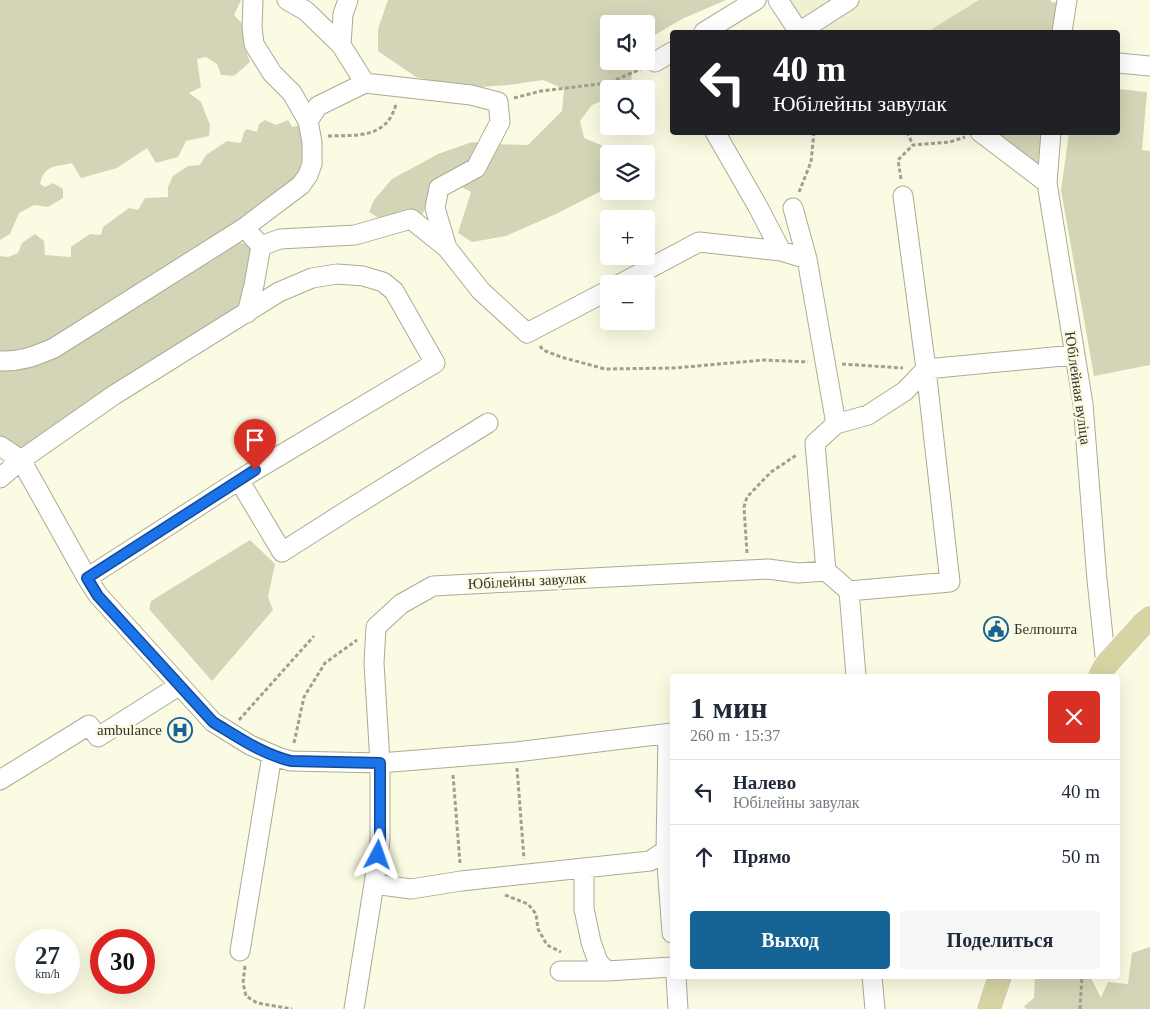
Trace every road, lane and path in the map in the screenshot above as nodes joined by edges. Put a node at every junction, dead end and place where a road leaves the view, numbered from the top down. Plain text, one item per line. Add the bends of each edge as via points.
1 (253, 0) edge
2 (287, 0) edge
3 (348, 0) edge
4 (756, 0) edge
5 (778, 0) edge
6 (849, 0) edge
7 (1067, 0) edge
8 (707, 30) edge
9 (798, 30) edge
10 (802, 30) edge
11 (1062, 30) edge
12 (341, 45) junction
13 (670, 53) edge
14 (655, 62) edge
15 (1120, 63) edge
16 (1150, 66) edge
17 (637, 70) edge
18 (365, 83) junction
19 (401, 87) junction
20 (498, 102) junction
21 (308, 122) junction
22 (717, 135) edge
23 (814, 135) edge
24 (909, 135) edge
25 (973, 135) edge
26 (983, 135) edge
27 (1051, 135) edge
28 (312, 142) junction
29 (913, 145) junction
30 (1047, 183) junction
31 (903, 196) joint
32 (793, 208) joint
33 (244, 228) junction
34 (261, 246) junction
35 (447, 248) junction
36 (781, 251) junction
37 (807, 259) junction
38 (637, 275) edge
39 (600, 295) edge
40 (247, 313) junction
41 (527, 333) junction
42 (1074, 355) junction
43 (0, 361) edge
44 (825, 362) junction
45 (926, 369) junction
46 (488, 424) dead end
47 (836, 424) junction
48 (815, 443) junction
49 (0, 446) edge
50 (20, 460) junction
51 (0, 478) edge
52 (239, 480) junction
53 (748, 570) junction
54 (826, 571) junction
55 (87, 578) junction
56 (849, 591) junction
57 (1150, 618) edge
58 (376, 627) junction
59 (314, 636) dead end
60 (1103, 670) edge
61 (856, 674) edge
62 (180, 685) junction
63 (229, 732) junction
64 (670, 734) edge
65 (516, 752) junction
66 (272, 755) junction
67 (291, 761) junction
68 (380, 763) junction
69 (453, 775) dead end
70 (0, 780) edge
71 (669, 849) edge
72 (584, 868) junction
73 (525, 874) junction
74 (670, 877) edge
75 (461, 881) junction
76 (374, 884) junction
77 (500, 892) dead end
78 (240, 952) joint
79 (561, 962) joint
80 (670, 967) edge
81 (607, 971) junction
82 (676, 979) edge
83 (872, 979) edge
84 (999, 979) edge
85 (1082, 979) edge
86 (292, 1009) edge
87 (354, 1009) edge
88 (678, 1009) edge
89 (875, 1009) edge
90 (989, 1009) edge
91 (1080, 1009) edge

1 - 21 street via 254,44 272,73 292,93
2 - 12 street via 306,10
3 - 12 street
4 - 8 street
5 - 9 street
6 - 10 street
7 - 11 street
12 - 18 street
13 - 14 street
15 - 16 street
17 - 20 path via 608,83 542,91
18 - 19 street
18 - 21 street via 318,106
19 - 20 street via 471,95
19 - 28 path via 393,115 385,125 366,134 327,136
20 - 35 street via 500,122 476,168 438,188 436,208
21 - 28 street
22 - 36 street
23 - 32 path via 811,162
24 - 29 path
25 - 29 path via 950,142
26 - 30 street
27 - 30 street, Юбілейная вуліца
28 - 33 street via 312,164 301,185
29 - 31 path via 898,160
30 - 42 street, Юбілейная вуліца
31 - 45 street
32 - 37 street
33 - 34 street
33 - 43 street via 54,348 30,359
34 - 35 street via 280,239 355,235 411,219
34 - 40 street
35 - 41 street via 481,291
36 - 37 street
36 - 38 street via 698,242
37 - 44 street
39 - 41 street
40 - 50 street via 114,395
40 - 52 street via 279,292 312,278 338,274 363,276 383,282 394,291 435,363
41 - 44 path via 543,350 605,369 674,368 764,360
42 - 45 street
42 - 60 street, Юбілейная вуліца via 1083,404
44 - 45 path
44 - 47 street
45 - 47 street via 905,391 868,415
45 - 56 street via 950,582
46 - 52 street via 282,552
47 - 48 street
48 - 53 path via 771,472 747,497 744,507
48 - 54 street
49 - 50 street
50 - 51 street
50 - 55 street
52 - 55 street
53 - 54 street, Юбілейны завулак
53 - 58 street, Юбілейны завулак via 433,586 402,604
54 - 56 street
55 - 62 street via 98,596
56 - 61 street
57 - 60 main road
58 - 67 path via 325,663 304,697
58 - 68 street via 374,663
59 - 63 path
62 - 63 street via 213,722
62 - 70 street via 98,737 89,725
63 - 66 street
64 - 65 street
64 - 71 street
65 - 68 street
65 - 73 path
66 - 67 street
66 - 78 street
67 - 68 street
68 - 76 street via 380,840
69 - 75 path
71 - 72 street via 650,860
71 - 74 street
72 - 73 street
72 - 81 street via 584,909 591,942 598,962
73 - 75 street
75 - 76 street via 411,889
76 - 87 street
77 - 79 path via 528,904 536,914 538,929
78 - 86 path via 246,964 243,982 246,996 257,1003
79 - 81 street
80 - 81 street
82 - 88 street
83 - 89 street
84 - 90 main road
85 - 91 path

